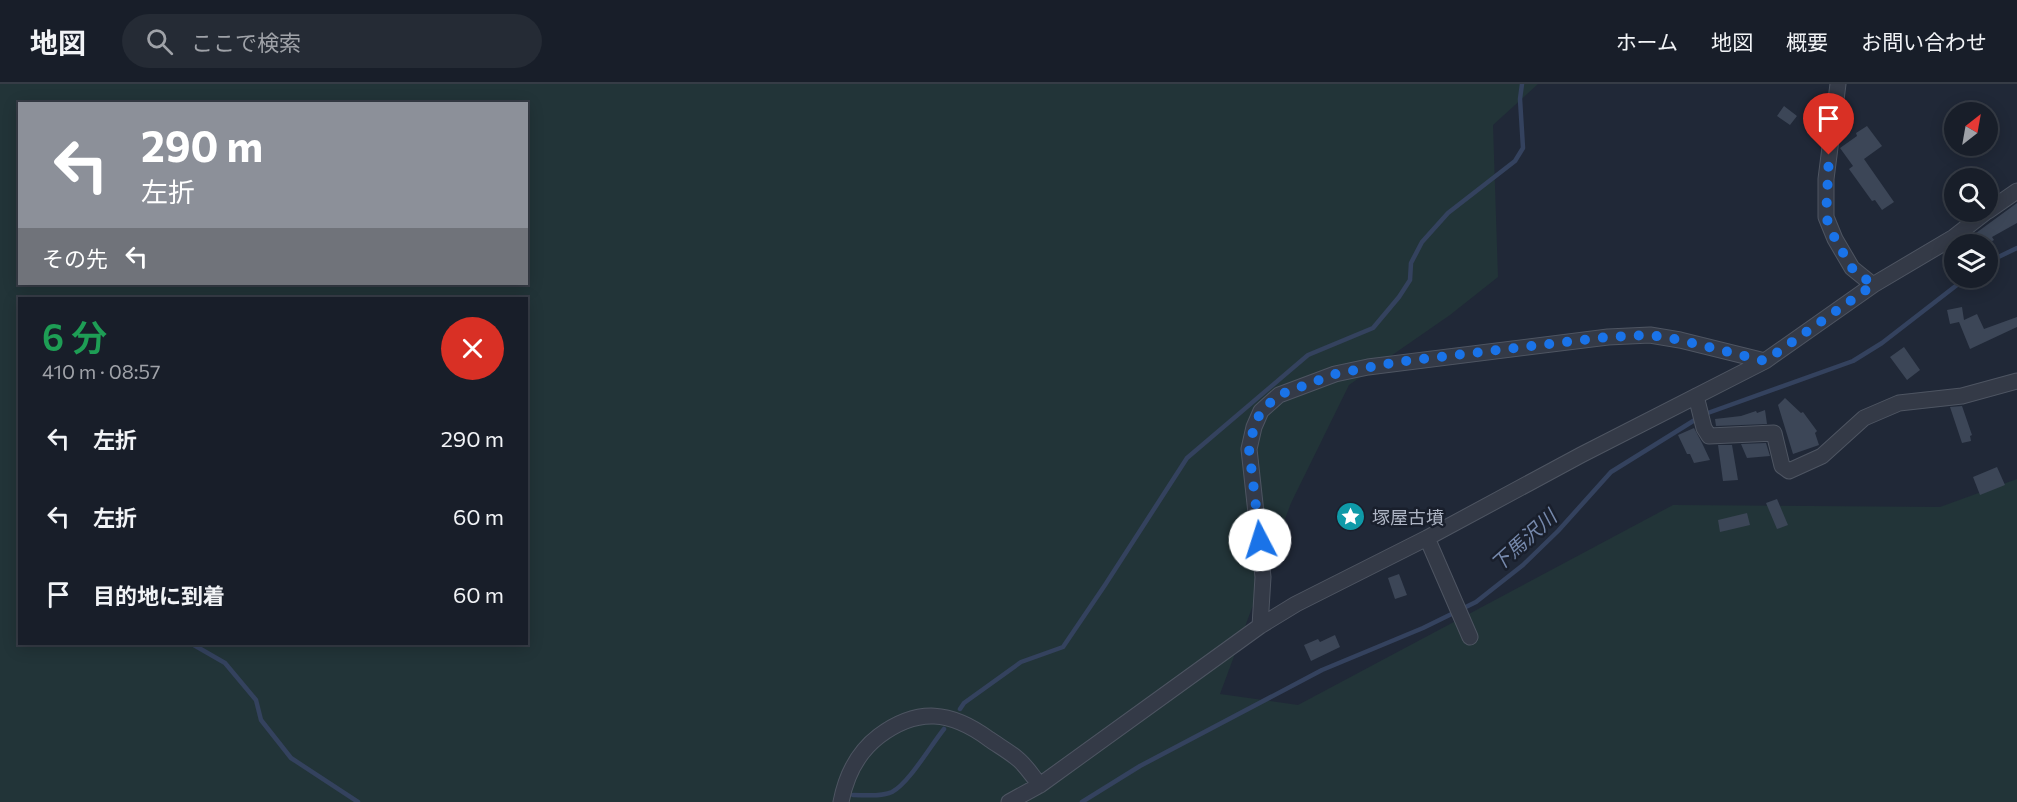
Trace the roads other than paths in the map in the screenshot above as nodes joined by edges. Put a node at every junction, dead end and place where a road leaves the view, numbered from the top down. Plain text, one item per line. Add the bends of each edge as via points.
1 (1838, 84) edge
2 (2017, 191) edge
3 (1998, 204) edge
4 (1973, 222) edge
5 (1873, 285) junction
6 (1765, 361) junction
7 (2017, 381) edge
8 (1697, 401) junction
9 (1427, 538) junction
10 (1260, 627) junction
11 (1470, 637) dead end
12 (1040, 785) junction
13 (842, 802) edge
14 (1009, 802) edge

1 - 5 street via 1826,179 1826,217 1852,268
2 - 3 street
4 - 5 street
5 - 6 street
6 - 8 street
6 - 10 street via 1650,335 1608,337 1368,367 1335,374 1279,395 1261,411 1249,449 1263,577
7 - 8 street via 1962,396 1899,403 1864,418 1822,456 1789,471 1782,466 1774,433 1709,436
8 - 9 street
9 - 10 street via 1296,604
9 - 11 street
10 - 12 street
12 - 13 street via 1019,760 971,726 944,716 923,716 896,723 871,742 855,763 844,786
12 - 14 street

